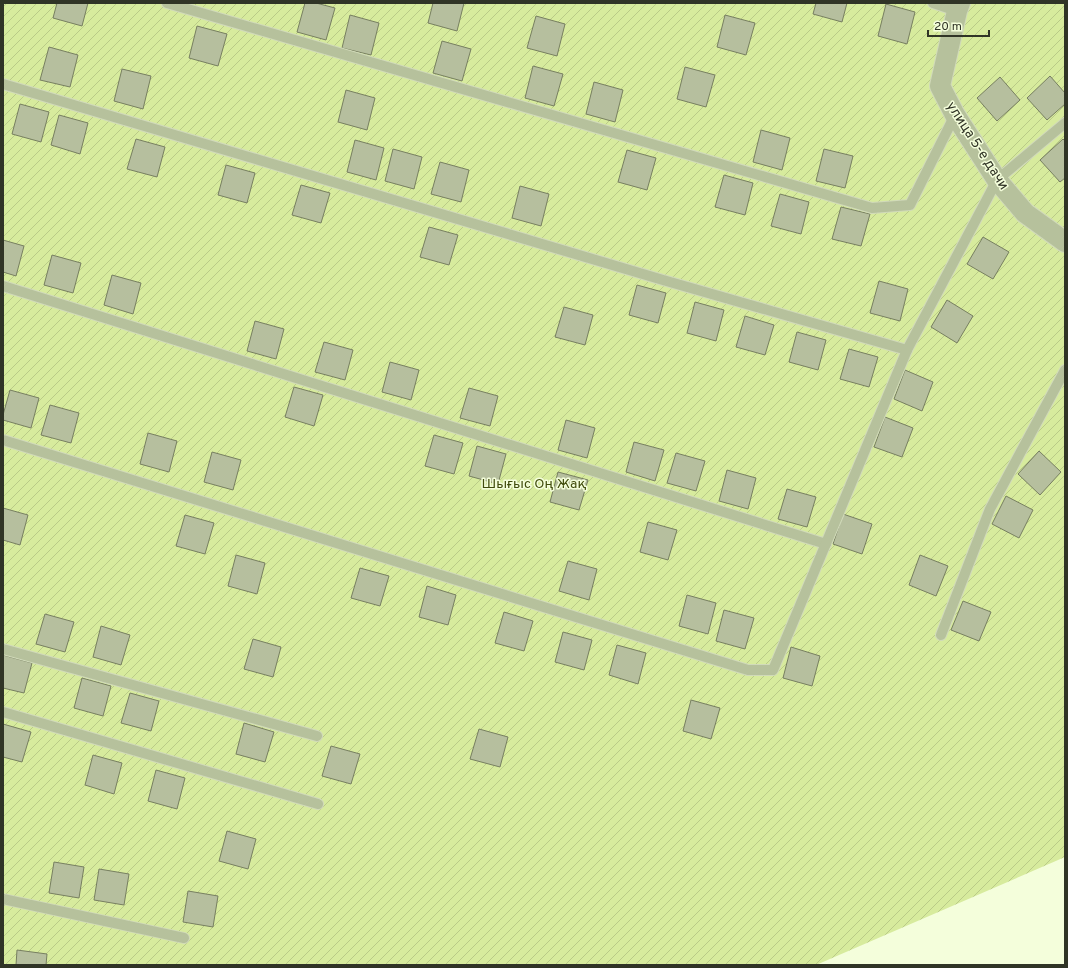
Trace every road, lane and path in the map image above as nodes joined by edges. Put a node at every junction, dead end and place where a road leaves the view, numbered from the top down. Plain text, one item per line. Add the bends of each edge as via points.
1 (167, 3) edge
2 (933, 3) edge
3 (958, 7) edge
4 (3, 84) edge
5 (954, 115) junction
6 (1065, 123) edge
7 (997, 180) junction
8 (1065, 242) edge
9 (3, 286) edge
10 (907, 350) junction
11 (1065, 370) edge
12 (3, 440) edge
13 (826, 544) junction
14 (941, 635) dead end
15 (3, 649) edge
16 (3, 712) edge
17 (317, 736) dead end
18 (318, 804) dead end
19 (3, 899) edge
20 (184, 938) dead end

1 - 5 lane via 872,208 910,205
2 - 3 lane
3 - 5 street, улица 5-е дачи via 940,86
4 - 10 lane
5 - 7 street, улица 5-е дачи
6 - 7 lane
7 - 8 street, улица 5-е дачи via 1025,213
7 - 10 lane
9 - 13 lane
10 - 13 lane
11 - 14 lane via 990,509
12 - 13 lane via 748,670 773,670
15 - 17 lane
16 - 18 lane
19 - 20 lane

